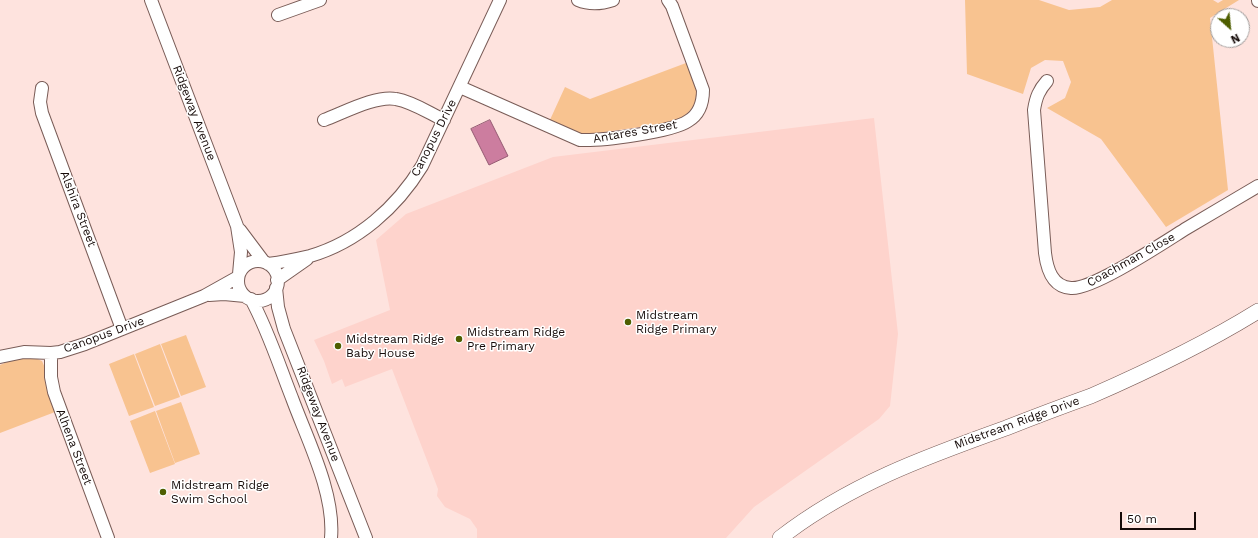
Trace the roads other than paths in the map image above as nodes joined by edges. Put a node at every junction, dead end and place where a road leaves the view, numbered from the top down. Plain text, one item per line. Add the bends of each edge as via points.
1 (151, 0) edge
2 (320, 0) edge
3 (500, 0) edge
4 (578, 0) edge
5 (613, 0) edge
6 (668, 0) edge
7 (278, 15) dead end
8 (1047, 81) dead end
9 (460, 87) junction
10 (42, 88) dead end
11 (324, 120) dead end
12 (444, 120) junction
13 (1258, 186) edge
14 (237, 226) junction
15 (311, 256) junction
16 (266, 263) junction
17 (239, 275) junction
18 (277, 284) junction
19 (204, 296) junction
20 (248, 298) junction
21 (1258, 312) edge
22 (122, 329) junction
23 (51, 353) junction
24 (0, 357) edge
25 (108, 538) edge
26 (331, 538) edge
27 (366, 538) edge
28 (780, 538) edge

1 - 14 street, Ridgeway Avenue
2 - 7 street
3 - 9 street, Canopus Drive
4 - 5 street via 597,4
6 - 9 street, Antares Street via 703,90 703,100 696,115 680,125 622,136 580,140
8 - 13 street, Coachman Close via 1037,95 1034,110 1045,253 1048,271 1063,287 1079,287 1116,271
9 - 12 street, Canopus Drive
10 - 22 street, Alshira Street via 42,113
11 - 12 street via 372,101 388,98 407,102
12 - 15 street, Canopus Drive via 422,166 393,205 348,239
14 - 16 street, Ridgeway Avenue
14 - 17 street, Ridgeway Avenue via 241,252
15 - 16 street, Canopus Drive
15 - 18 street, Canopus Drive
16 - 17 street via 258,261 246,264
16 - 18 street via 273,268
17 - 19 street, Canopus Drive
17 - 20 street via 239,286
18 - 20 street via 273,293 263,300
18 - 27 street, Ridgeway Avenue via 278,307 284,329
19 - 20 street, Canopus Drive via 224,294
19 - 22 street, Canopus Drive
20 - 26 street, Ridgeway Avenue via 265,327 322,480 328,500
21 - 28 street, Midstream Ridge Drive via 1187,351 1091,396 922,458 872,480 814,512
22 - 23 street, Canopus Drive via 85,344
23 - 24 street, Canopus Drive via 24,352
23 - 25 street, Alhena Street via 54,392

